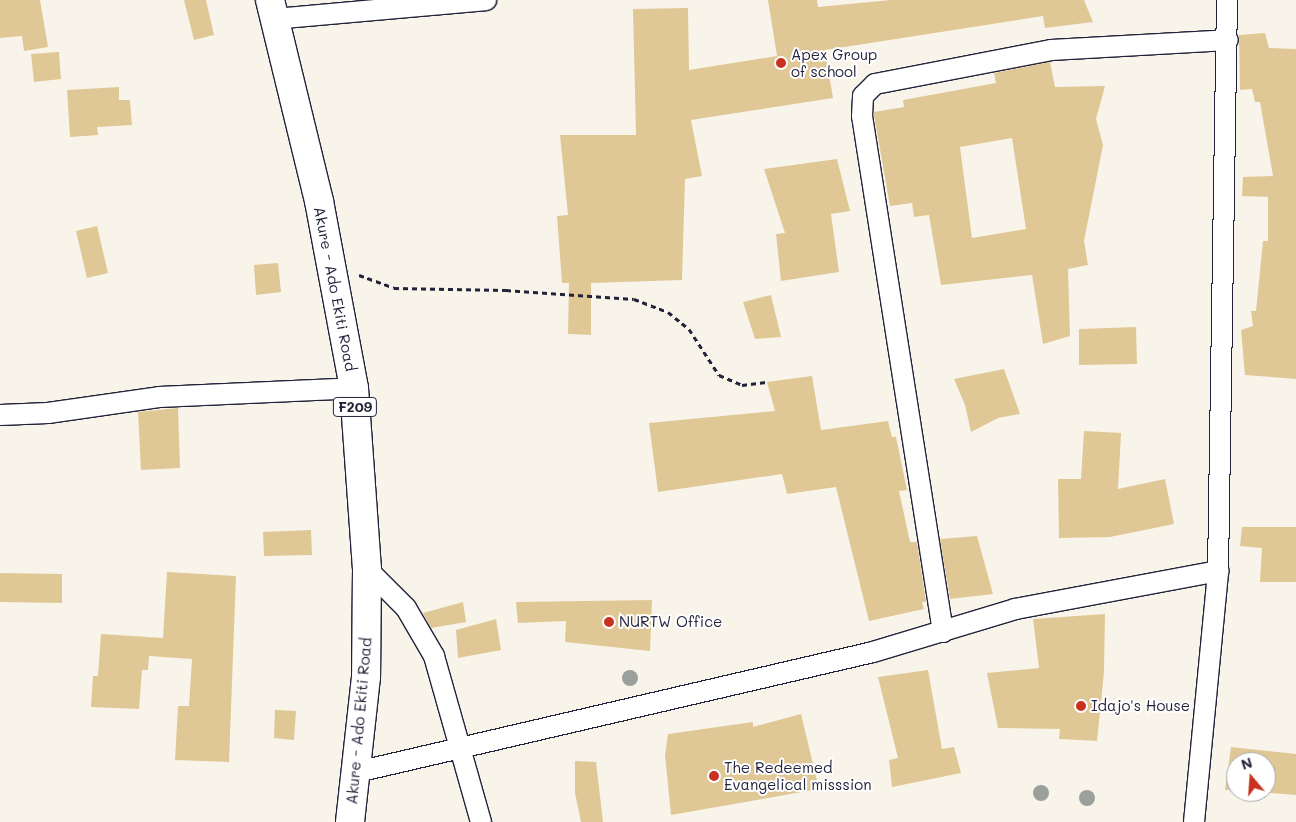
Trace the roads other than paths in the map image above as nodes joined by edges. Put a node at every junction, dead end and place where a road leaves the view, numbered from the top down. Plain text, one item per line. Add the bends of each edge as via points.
1 (486, 0) edge
2 (1227, 0) edge
3 (272, 10) edge
4 (1228, 40) junction
5 (354, 388) junction
6 (0, 415) edge
7 (367, 568) junction
8 (1218, 571) junction
9 (943, 632) junction
10 (462, 750) junction
11 (358, 772) junction
12 (350, 822) edge
13 (481, 822) edge
14 (1194, 822) edge

1 - 3 street
2 - 4 street
3 - 5 main road, Akure - Ado Ekiti Road / F209 via 331,265
4 - 8 street
4 - 9 street via 1051,50 876,84 863,96 862,116
5 - 6 street via 159,397 48,413
5 - 7 main road, Akure - Ado Ekiti Road / F209
7 - 10 street via 406,608 434,656
7 - 11 main road, Akure - Ado Ekiti Road / F209 via 366,677
8 - 9 street via 1015,609
8 - 14 street
9 - 10 street via 873,652
10 - 11 street
10 - 13 street
11 - 12 main road, Akure - Ado Ekiti Road / F209

